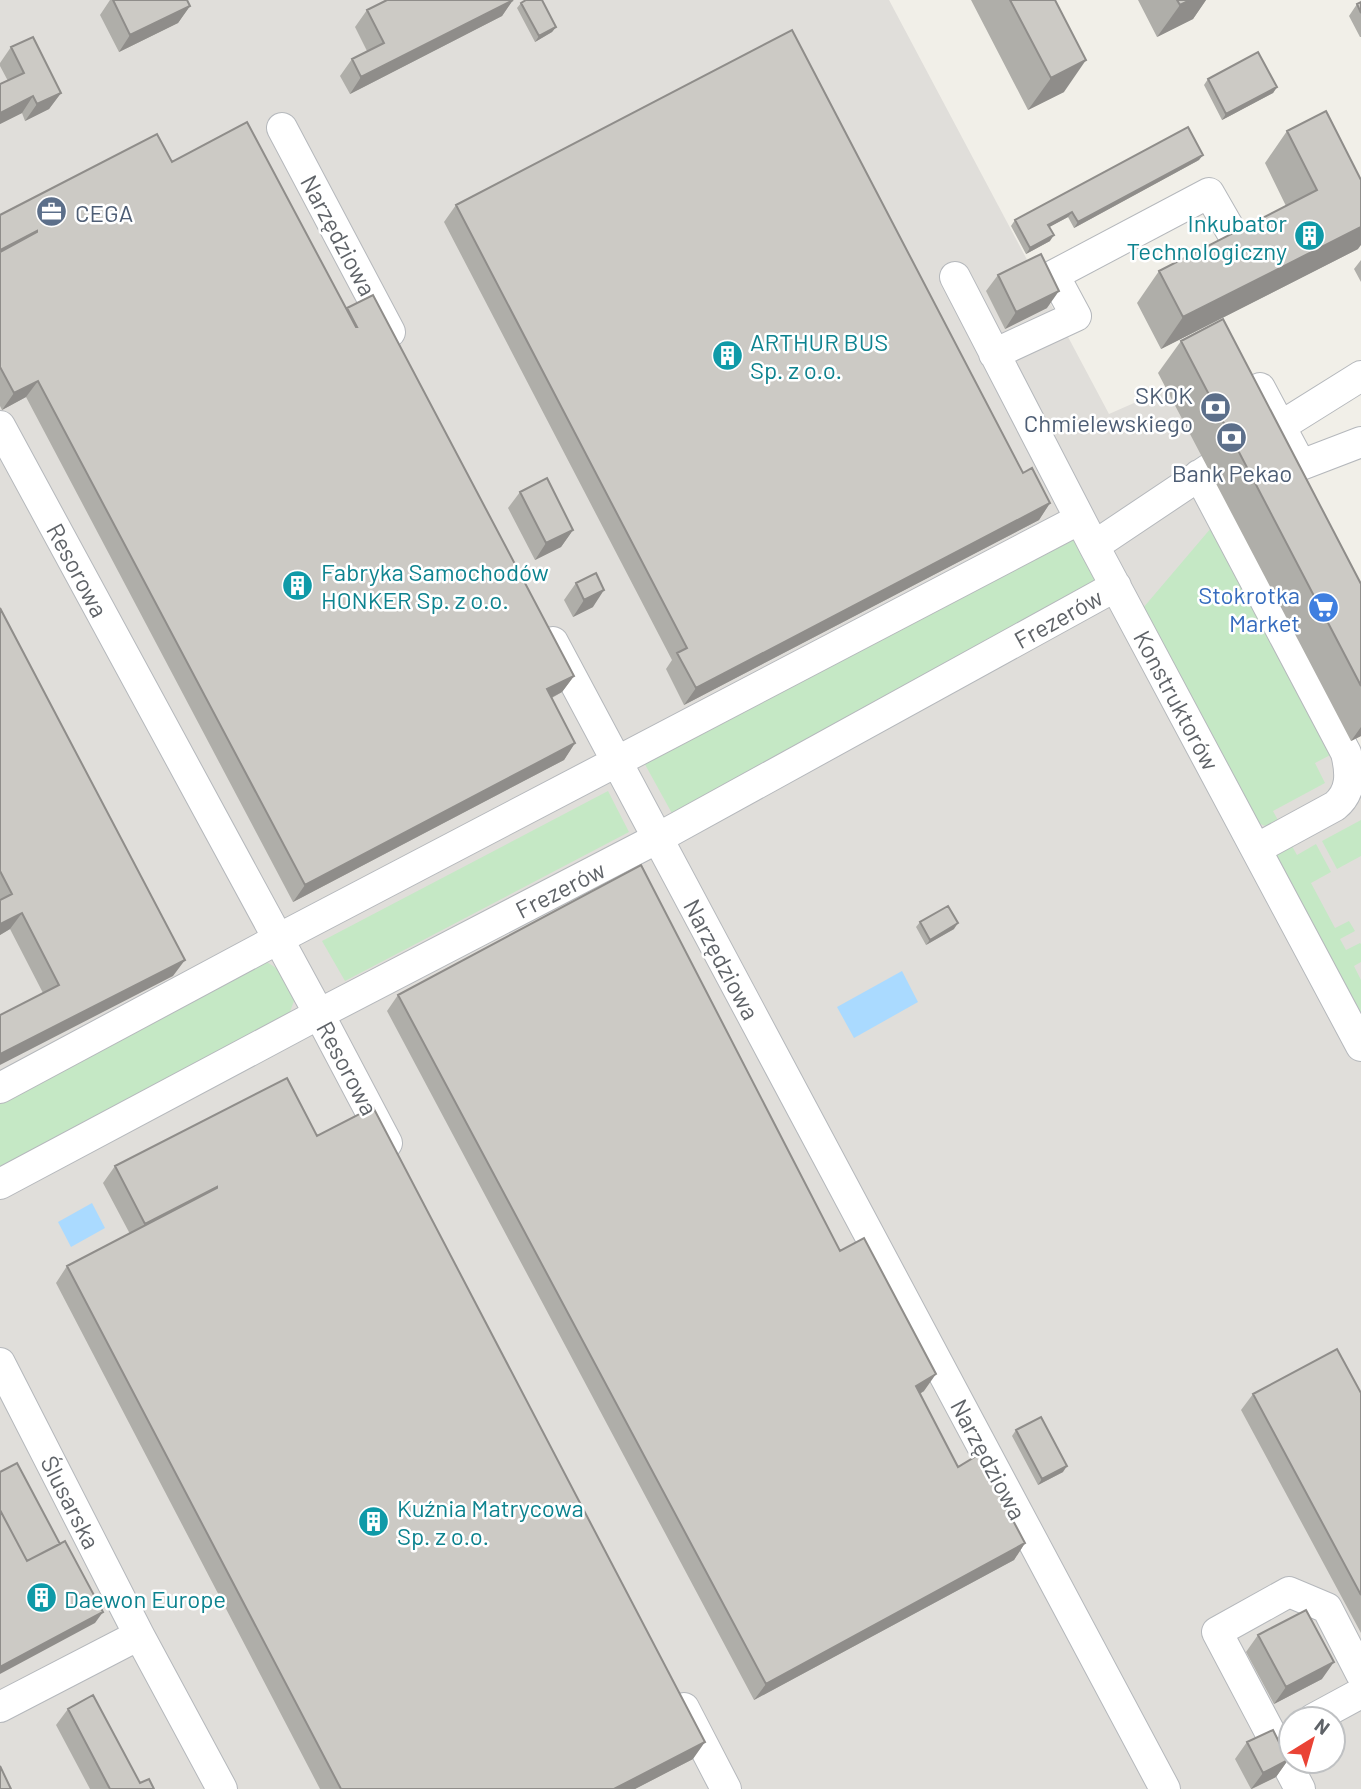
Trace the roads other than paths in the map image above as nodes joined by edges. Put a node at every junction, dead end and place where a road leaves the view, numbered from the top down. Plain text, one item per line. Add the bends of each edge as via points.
1 (282, 128) dead end
2 (1232, 233) edge
3 (955, 277) dead end
4 (994, 354) junction
5 (404, 359) edge
6 (1361, 376) edge
7 (1260, 388) edge
8 (0, 426) edge
9 (1280, 426) junction
10 (1361, 442) edge
11 (1250, 445) edge
12 (1080, 519) junction
13 (1094, 546) junction
14 (1116, 586) junction
15 (539, 615) edge
16 (616, 762) junction
17 (658, 838) junction
18 (1256, 849) junction
19 (278, 939) junction
20 (319, 1014) junction
21 (1361, 1046) edge
22 (0, 1088) edge
23 (397, 1161) edge
24 (0, 1184) edge
25 (0, 1363) edge
26 (139, 1635) junction
27 (1361, 1674) edge
28 (668, 1678) edge
29 (1361, 1693) edge
30 (1339, 1705) edge
31 (0, 1707) edge
32 (1277, 1728) edge
33 (222, 1789) edge
34 (726, 1789) edge
35 (1165, 1789) edge

1 - 5 street, Narzędziowa
2 - 4 street via 1209,192 1054,275 1076,316
3 - 4 street, Konstruktorów
4 - 12 street, Konstruktorów
6 - 9 street
7 - 9 street
8 - 19 street, Resorowa
9 - 10 street via 1301,465
9 - 11 street
12 - 13 street, Konstruktorów
12 - 16 street
13 - 14 street, Konstruktorów
13 - 18 street, Frezerów via 1204,472 1350,768 1342,800
14 - 17 street, Frezerów
14 - 18 street, Konstruktorów
15 - 16 street, Narzędziowa
16 - 17 street, Narzędziowa
16 - 19 street
17 - 20 street, Frezerów
17 - 35 street, Narzędziowa
18 - 21 street, Konstruktorów
19 - 20 street, Resorowa
19 - 22 street
20 - 23 street, Resorowa
20 - 24 street, Frezerów
25 - 26 street, Ślusarska
26 - 31 street
26 - 33 street, Ślusarska
27 - 32 street via 1328,1608 1289,1592 1217,1632
28 - 34 street
29 - 30 street

